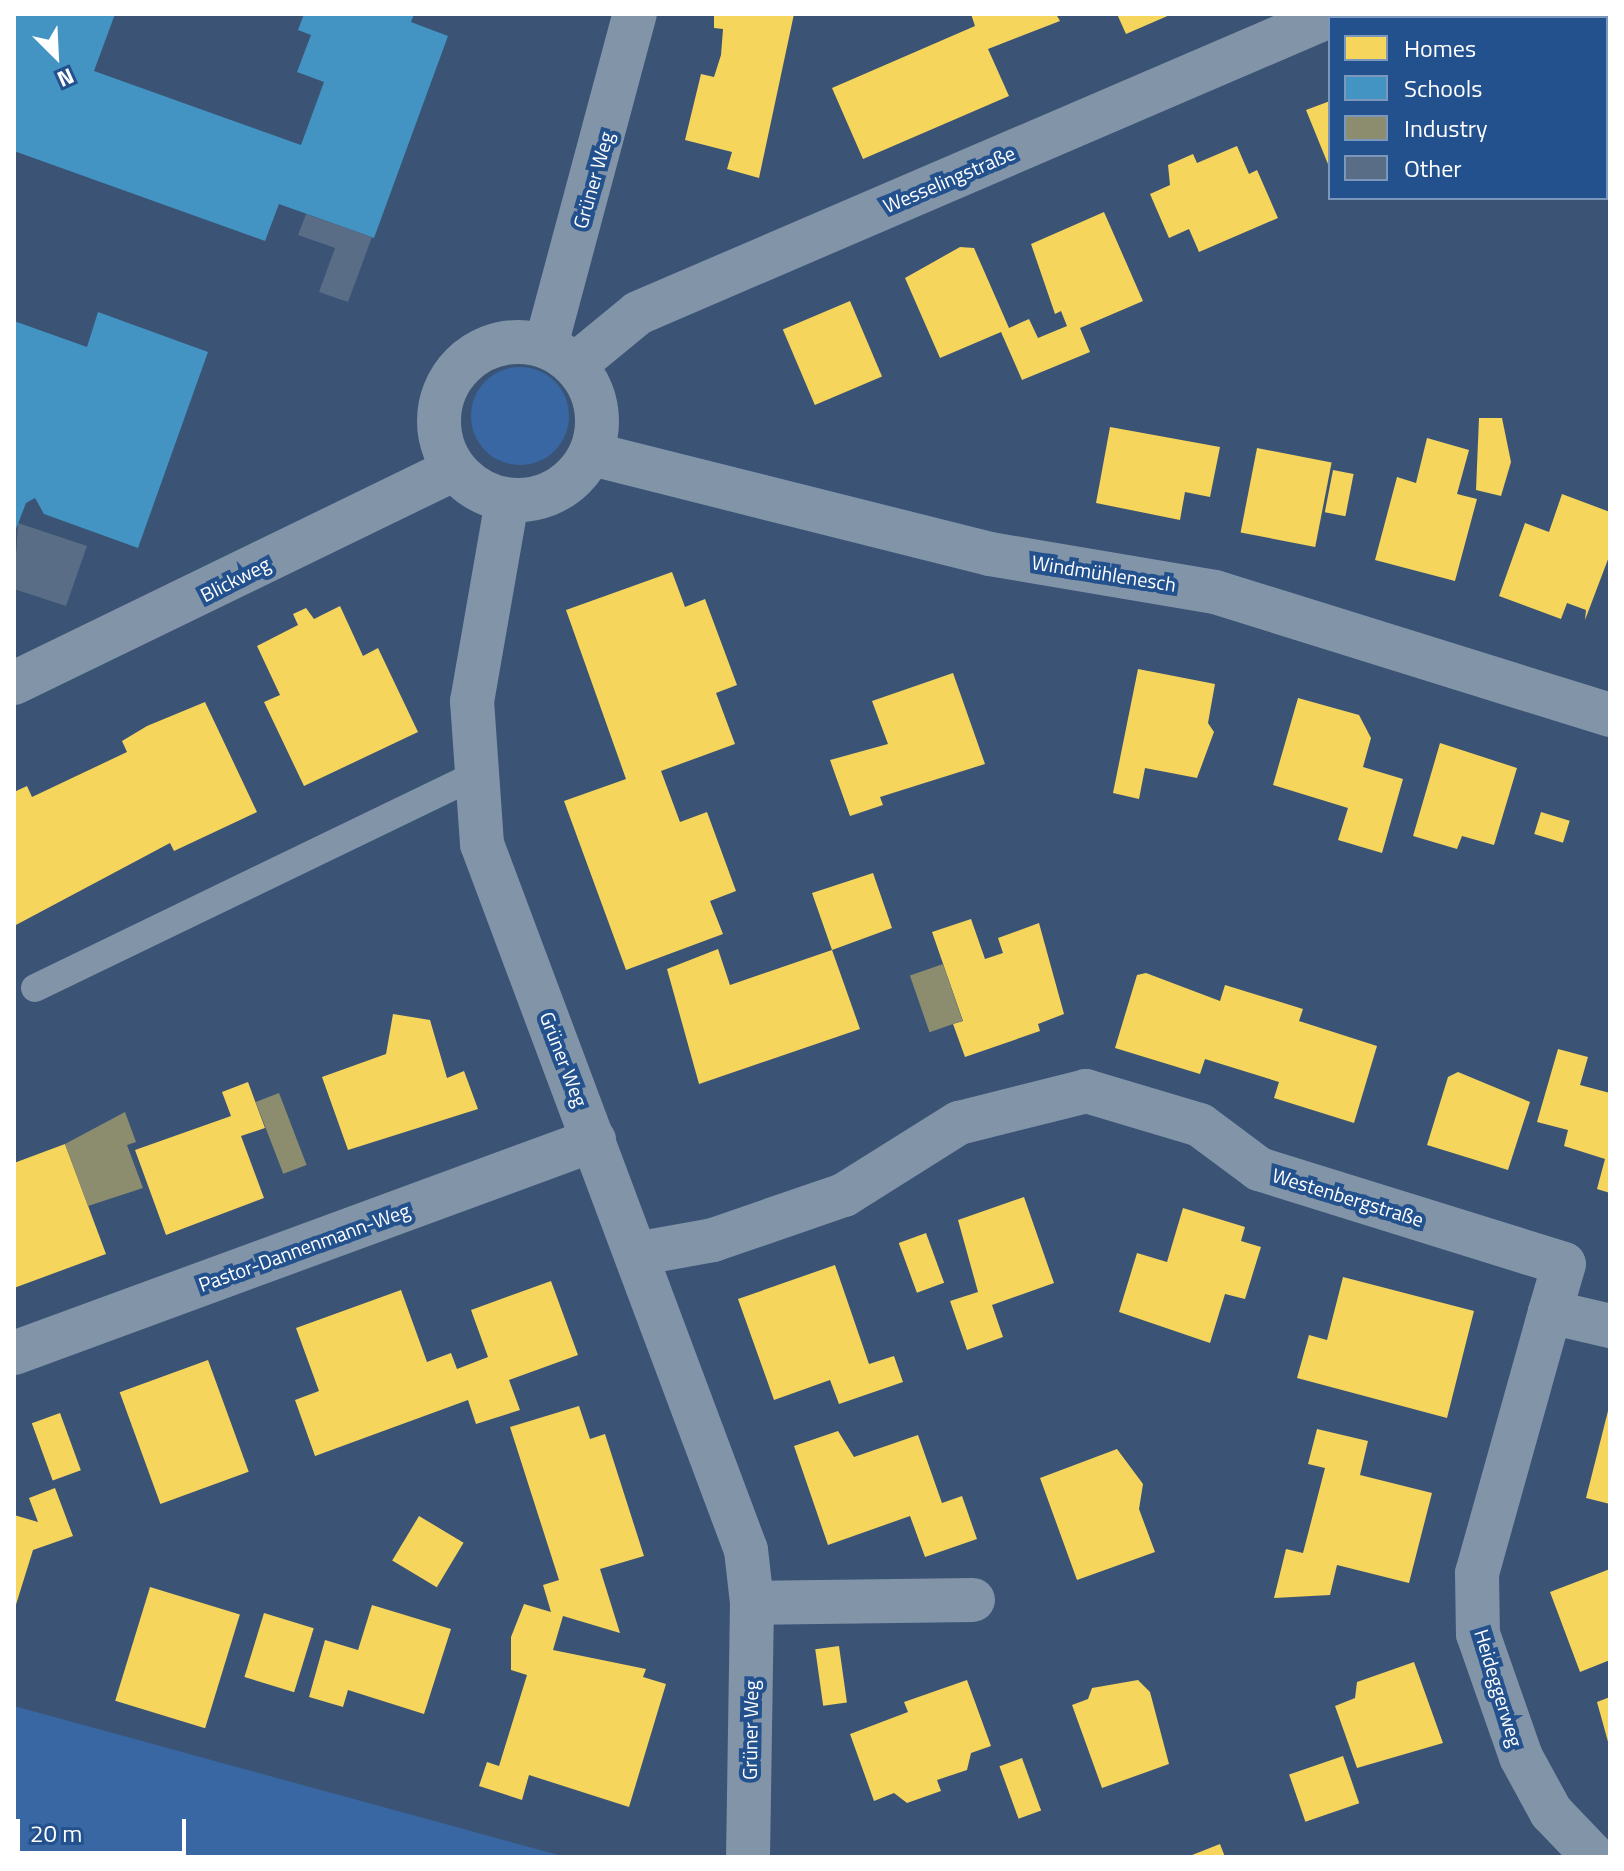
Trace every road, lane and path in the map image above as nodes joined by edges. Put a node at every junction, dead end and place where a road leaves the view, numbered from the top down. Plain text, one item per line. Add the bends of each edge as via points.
1 (635, 14) edge
2 (1328, 17) edge
3 (561, 355) junction
4 (592, 454) junction
5 (454, 469) junction
6 (507, 501) junction
7 (22, 672) edge
8 (1610, 715) edge
9 (477, 774) junction
10 (35, 988) dead end
11 (594, 1140) junction
12 (636, 1254) junction
13 (1550, 1312) junction
14 (1610, 1326) edge
15 (14, 1353) edge
16 (973, 1600) dead end
17 (752, 1603) junction
18 (748, 1857) edge
19 (1594, 1857) edge

1 - 3 street, Grüner Weg
2 - 3 street, Wesselingstraße via 638,313
3 - 4 street via 596,396
3 - 5 street via 509,341 486,349 449,380 438,411
4 - 6 street via 576,476 542,498
4 - 8 street, Windmühlenesch via 990,554 1215,592
5 - 6 street via 475,489
5 - 7 street, Blickweg
6 - 9 street, Grüner Weg via 472,701
9 - 10 lane
9 - 11 street, Grüner Weg via 482,844
11 - 12 street, Grüner Weg
11 - 15 street, Pastor-Dannenmann-Weg
12 - 13 street, Westenbergstraße via 713,1240 844,1195 959,1123 1086,1091 1200,1125 1259,1169 1564,1264
12 - 17 street, Grüner Weg via 746,1550
13 - 14 street
13 - 19 street, Heideggerweg via 1477,1573 1478,1634 1521,1757 1551,1812
16 - 17 street
17 - 18 street, Grüner Weg

